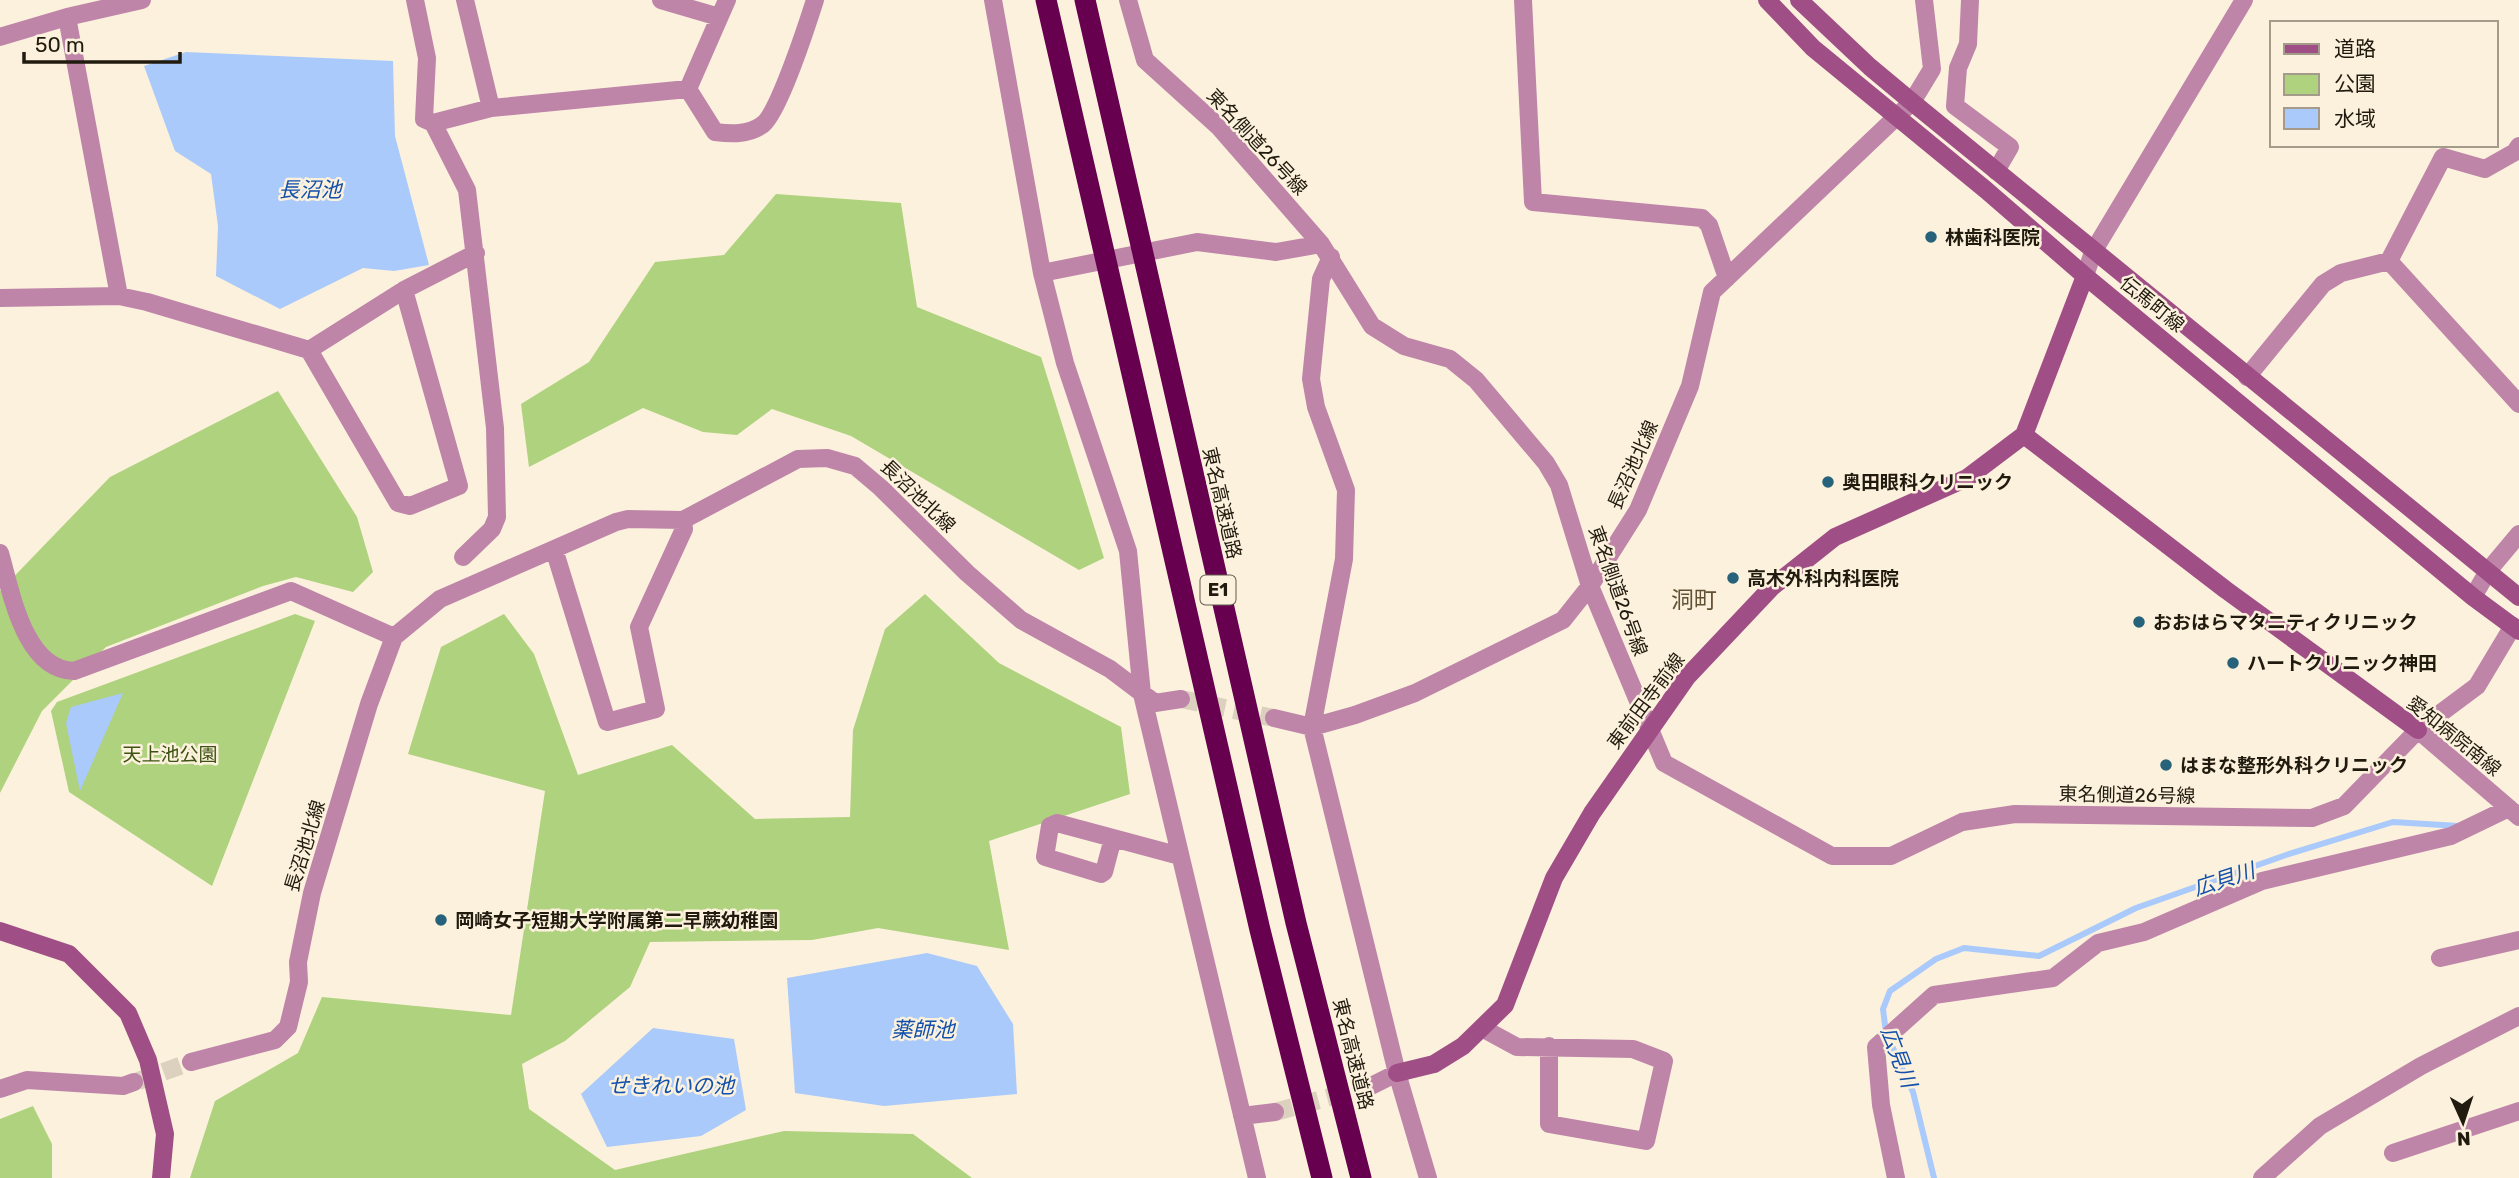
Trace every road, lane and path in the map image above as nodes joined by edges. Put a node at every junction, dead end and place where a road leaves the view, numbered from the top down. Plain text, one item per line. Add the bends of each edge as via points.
1 (142, 0) edge
2 (415, 0) edge
3 (465, 0) edge
4 (661, 0) edge
5 (727, 0) edge
6 (815, 0) edge
7 (993, 0) edge
8 (1046, 0) edge
9 (1085, 0) edge
10 (1128, 0) edge
11 (1523, 0) edge
12 (1767, 0) edge
13 (1799, 0) edge
14 (1924, 0) edge
15 (1970, 0) edge
16 (2244, 0) edge
17 (66, 17) junction
18 (719, 18) junction
19 (0, 37) edge
20 (688, 89) junction
21 (1912, 102) junction
22 (491, 107) junction
23 (1896, 118) junction
24 (433, 123) junction
25 (2519, 146) edge
26 (1996, 171) junction
27 (1326, 251) junction
28 (2093, 252) junction
29 (476, 253) junction
30 (2389, 261) junction
31 (1042, 273) junction
32 (2085, 276) junction
33 (1727, 278) junction
34 (404, 290) junction
35 (119, 296) junction
36 (0, 298) edge
37 (309, 350) junction
38 (2247, 377) junction
39 (2519, 404) edge
40 (2024, 435) junction
41 (683, 520) junction
42 (2519, 534) edge
43 (554, 549) junction
44 (0, 553) edge
45 (463, 557) dead end
46 (2488, 571) junction
47 (1590, 586) junction
48 (2473, 597) junction
49 (2519, 597) edge
50 (2516, 629) edge
51 (394, 637) junction
52 (1142, 694) junction
53 (1181, 699) tunnel mouth
54 (1274, 718) tunnel mouth
55 (1312, 727) junction
56 (1649, 729) junction
57 (2418, 730) junction
58 (2514, 813) edge
59 (1113, 838) dead end
60 (1180, 856) junction
61 (0, 931) edge
62 (2519, 940) edge
63 (2440, 958) dead end
64 (2519, 1016) edge
65 (1482, 1028) junction
66 (1549, 1046) junction
67 (191, 1062) tunnel mouth
68 (1397, 1073) junction
69 (134, 1082) tunnel mouth
70 (1371, 1086) tunnel mouth
71 (0, 1089) edge
72 (2519, 1111) edge
73 (1275, 1112) tunnel mouth
74 (1242, 1116) junction
75 (2393, 1153) dead end
76 (161, 1178) edge
77 (1257, 1178) edge
78 (1322, 1178) edge
79 (1361, 1178) edge
80 (1428, 1178) edge
81 (1896, 1178) edge
82 (2262, 1178) edge

1 - 17 street
2 - 24 street via 427,58 424,119
3 - 22 street
4 - 18 street
5 - 18 street
6 - 20 street via 796,59 765,124 749,132 715,132
7 - 31 street
8 - 78 highway, E1 via 1257,916
9 - 79 highway, 東名高速道路 / E1 via 1287,884
10 - 27 street, 東名側道26号線 via 1145,60 1219,127
11 - 33 street via 1533,202 1702,218 1709,225
12 - 23 street, 伝馬町線 via 1813,48
13 - 21 street, 伝馬町線
14 - 21 street, 長沼池北線 via 1932,69
15 - 26 street via 1968,44 1958,68 1955,106 2010,147
16 - 28 street
17 - 19 street
17 - 35 street
18 - 20 street
20 - 22 street
21 - 23 street, 長沼池北線
21 - 26 street, 伝馬町線
22 - 24 street
23 - 32 street, 伝馬町線
23 - 33 street, 長沼池北線
24 - 29 street via 467,190
25 - 30 street via 2485,169 2443,157
26 - 28 street, 伝馬町線
27 - 31 street via 1276,252 1197,242
27 - 47 street, 東名側道26号線 via 1372,326 1404,346 1450,359 1476,380 1546,463 1559,485
27 - 55 street via 1311,379 1316,407 1346,490 1344,559
28 - 32 street
28 - 38 street, 伝馬町線
29 - 34 street
29 - 45 street via 495,428 497,517 492,529
30 - 38 street via 2341,273 2322,284
30 - 39 street
31 - 52 street via 1065,363 1128,551
32 - 40 street
32 - 48 street, 伝馬町線
33 - 47 street, 長沼池北線 via 1712,292 1690,386 1638,510
34 - 37 street
34 - 37 street via 459,486 410,506 398,503
35 - 36 street
35 - 37 street
38 - 46 street, 伝馬町線
40 - 56 street, 東前田寺前線 via 1967,478 1835,537 1772,587 1687,677
40 - 57 street, 愛知病院南線
41 - 43 street, 長沼池北線 via 628,519
41 - 43 street via 684,529 639,628 656,709 607,722
41 - 52 street, 長沼池北線 via 798,459 827,458 855,466 1021,620 1110,669
42 - 46 street
43 - 51 street, 長沼池北線 via 440,599
44 - 51 street via 26,636 49,665 60,671 74,671 291,590
46 - 48 street
46 - 49 street, 伝馬町線
47 - 55 street, 長沼池北線 via 1563,620 1415,693
47 - 56 street, 東名側道26号線
48 - 50 street, 伝馬町線
50 - 57 street, 東名側道26号線 via 2477,686
51 - 67 street, 長沼池北線 via 312,893 288,1027 275,1040
52 - 53 street via 1155,703
52 - 60 street
54 - 55 street
55 - 68 street
56 - 57 street, 東名側道26号線 via 1664,763 1832,856 1891,856 1962,822 2015,814 2312,818 2344,806
56 - 65 street, 東前田寺前線 via 1554,878 1505,1005
57 - 58 street, 愛知病院南線
58 - 81 street via 2451,836 2262,881 2144,932 2098,943 2053,978 1934,995 1876,1047 1881,1105
59 - 60 street
60 - 74 street
61 - 76 street via 69,954 128,1013 148,1060 165,1134
62 - 63 street
64 - 82 street via 2421,1066 2320,1126
65 - 66 street via 1517,1047
65 - 68 street, 東前田寺前線 via 1434,1064
66 - 66 street via 1549,1125 1646,1141 1664,1061 1633,1049
68 - 70 street
68 - 80 street
69 - 71 street via 123,1086 26,1080
72 - 75 street
73 - 74 street
74 - 77 street

